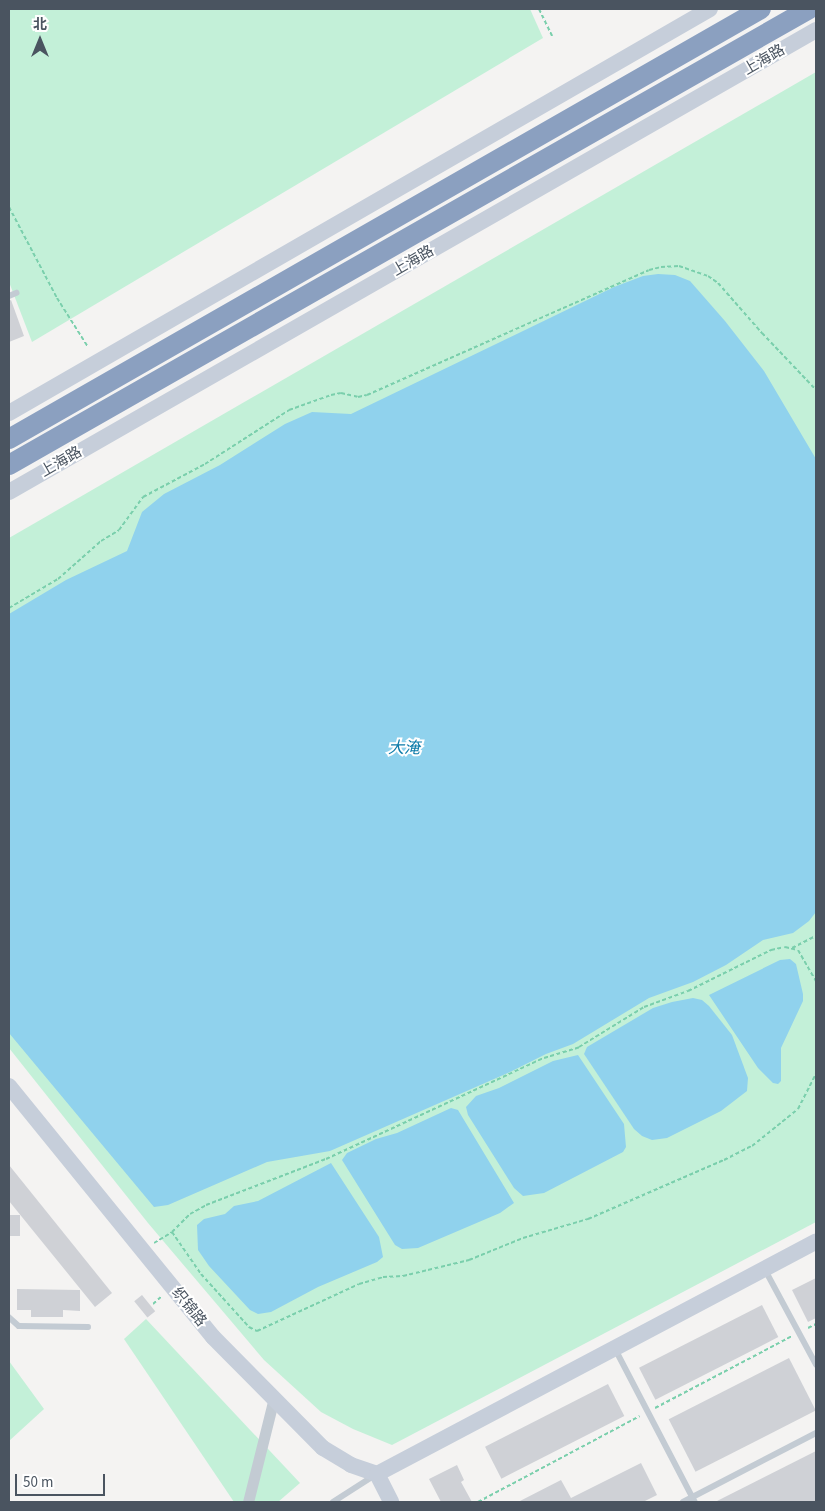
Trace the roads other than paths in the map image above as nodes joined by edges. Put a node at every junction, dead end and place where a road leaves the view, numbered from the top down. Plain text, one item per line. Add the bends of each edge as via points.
1 (710, 9) edge
2 (761, 9) edge
3 (809, 9) edge
4 (816, 30) edge
5 (16, 293) dead end
6 (9, 296) edge
7 (9, 413) edge
8 (9, 439) edge
9 (9, 464) edge
10 (9, 492) edge
11 (9, 1086) edge
12 (816, 1242) edge
13 (765, 1269) junction
14 (9, 1317) edge
15 (88, 1327) dead end
16 (615, 1348) junction
17 (816, 1364) edge
18 (274, 1398) junction
19 (816, 1433) edge
20 (377, 1474) junction
21 (694, 1500) edge
22 (248, 1502) edge
23 (333, 1502) edge
24 (391, 1502) edge
25 (684, 1502) edge

1 - 7 main road
2 - 8 highway
3 - 9 highway, 上海路
4 - 10 main road, 上海路
5 - 6 lane
11 - 18 main road, 织锦路 via 213,1337
12 - 13 main road
13 - 16 main road
13 - 17 lane
14 - 15 lane via 19,1326
16 - 20 main road
16 - 21 lane
18 - 20 main road, 织锦路 via 323,1448 351,1465
18 - 22 street
19 - 21 lane
20 - 23 lane
20 - 24 main road
21 - 25 lane

